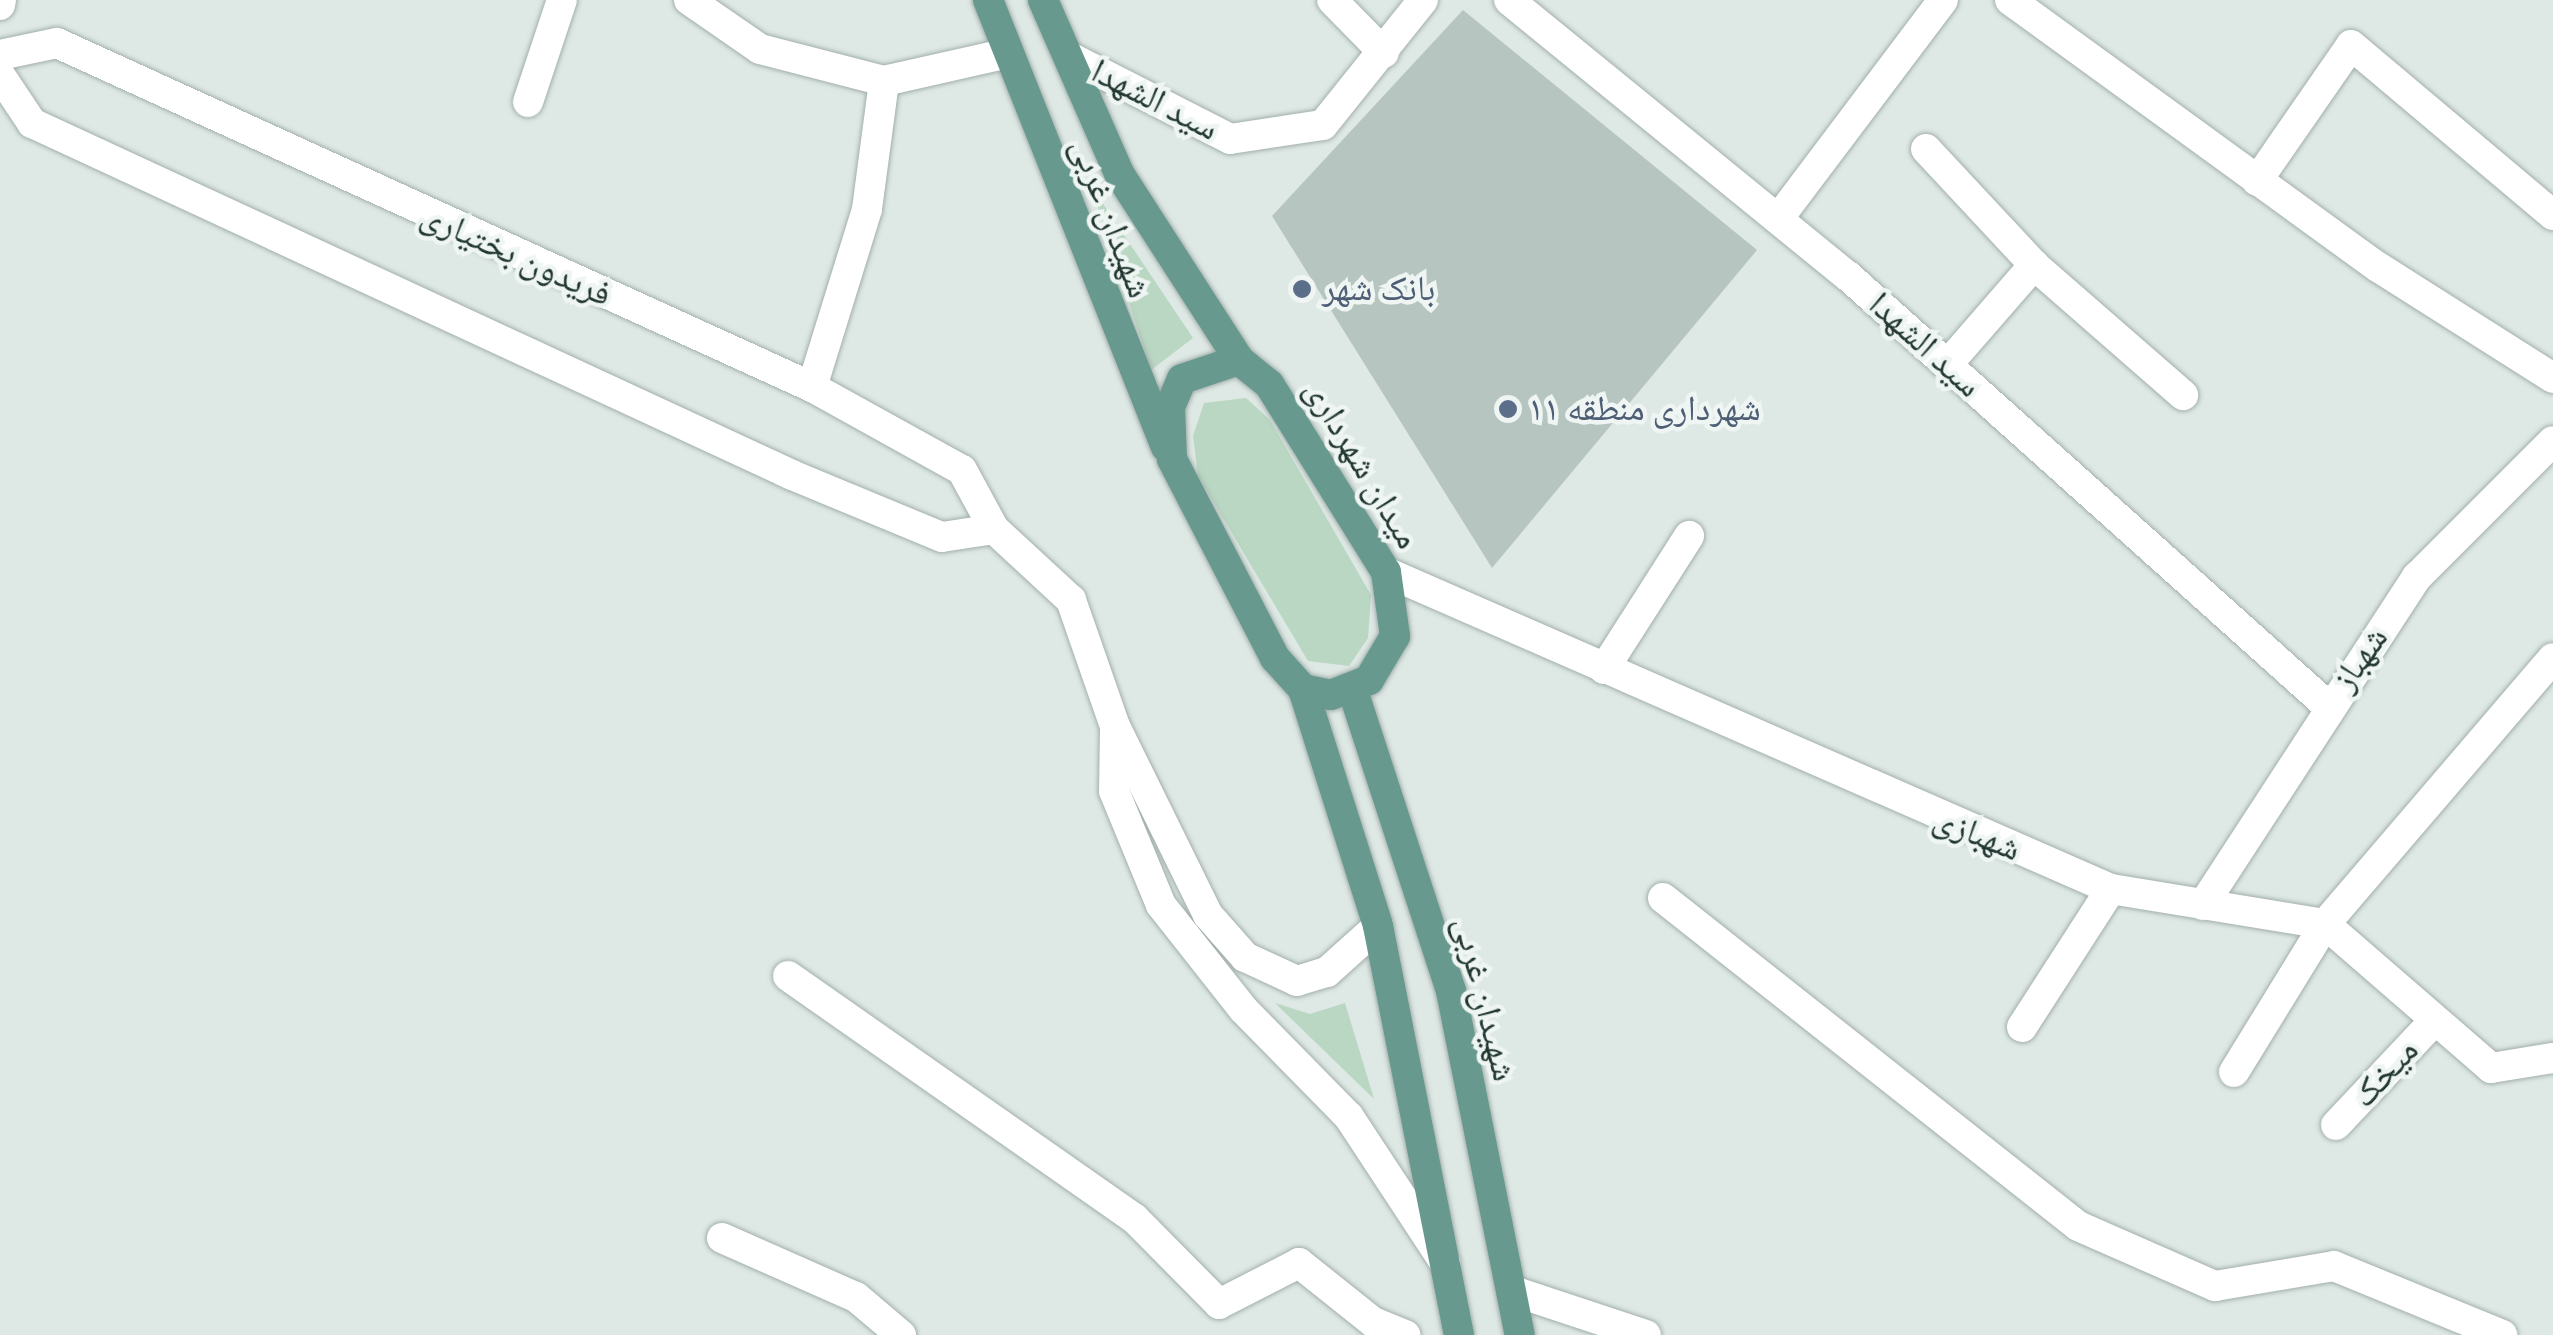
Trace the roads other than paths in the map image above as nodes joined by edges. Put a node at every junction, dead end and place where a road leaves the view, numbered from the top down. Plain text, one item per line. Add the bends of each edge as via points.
1 (562, 0) edge
2 (690, 0) edge
3 (988, 0) edge
4 (1042, 0) edge
5 (1332, 0) edge
6 (1423, 0) edge
7 (1508, 0) edge
8 (1943, 0) edge
9 (2010, 0) edge
10 (1008, 53) junction
11 (1384, 53) junction
12 (0, 55) edge
13 (1068, 56) junction
14 (0, 75) edge
15 (884, 81) junction
16 (528, 102) dead end
17 (1926, 149) dead end
18 (2257, 181) junction
19 (2553, 214) edge
20 (1778, 219) junction
21 (2034, 265) junction
22 (1239, 360) junction
23 (1946, 365) junction
24 (2553, 378) edge
25 (812, 387) junction
26 (2183, 395) dead end
27 (2553, 441) edge
28 (1172, 460) junction
29 (994, 530) junction
30 (1689, 536) dead end
31 (1386, 572) junction
32 (2553, 658) edge
33 (1604, 669) junction
34 (1352, 688) junction
35 (1303, 689) junction
36 (2328, 706) junction
37 (1115, 726) junction
38 (2111, 889) junction
39 (1663, 898) dead end
40 (2203, 905) junction
41 (2324, 924) junction
42 (1378, 926) junction
43 (788, 976) dead end
44 (2434, 1020) junction
45 (2022, 1027) dead end
46 (2548, 1066) edge
47 (2234, 1072) dead end
48 (2336, 1124) dead end
49 (722, 1238) dead end
50 (1449, 1269) junction
51 (1513, 1291) junction
52 (1374, 1328) edge
53 (902, 1335) edge
54 (1406, 1335) edge
55 (1459, 1335) edge
56 (1520, 1335) edge
57 (1646, 1335) edge
58 (2502, 1335) edge

1 - 16 street
2 - 15 street via 760,49
3 - 10 main road, شهیدان غربی
4 - 13 main road, شهیدان غربی
5 - 11 street
6 - 11 street, سید الشهدا
7 - 20 street, سید الشهدا
8 - 20 street
9 - 18 street
10 - 15 street
10 - 28 main road, شهیدان غربی via 1130,374
11 - 13 street, سید الشهدا via 1322,125 1230,139
12 - 25 street, فریدون بختیاری via 57,43
13 - 22 main road, شهیدان غربی via 1120,175
14 - 29 street via 32,123 792,475 942,537
15 - 25 street via 866,209
17 - 21 street
18 - 19 street via 2351,45
18 - 24 street
20 - 23 street, سید الشهدا
21 - 23 street
21 - 26 street
22 - 28 main road via 1182,378 1170,407
22 - 31 main road, میدان شهرداری via 1270,384
23 - 36 street, سید الشهدا
25 - 29 street, فریدون بختیاری via 962,470
27 - 36 street, شهباز via 2417,576
28 - 35 main road via 1274,658
29 - 37 street, فریدون بختیاری via 1071,600
30 - 33 street
31 - 33 street, شهبازی
31 - 34 main road, میدان شهرداری via 1395,636 1369,680
32 - 41 street
33 - 38 street, شهبازی
34 - 35 main road
34 - 51 main road, شهیدان غربی via 1450,991
35 - 42 main road
36 - 40 street, شهباز
37 - 42 street via 1208,915 1245,957 1297,981 1327,972
37 - 50 street via 1114,791 1161,904 1243,1009 1349,1118
38 - 40 street, شهبازی
38 - 45 street
39 - 58 street via 2078,1226 2215,1286 2334,1266
40 - 41 street, شهبازی
41 - 44 street
41 - 47 street
42 - 50 main road
43 - 52 street via 1119,1207 1218,1304 1299,1263
44 - 46 street via 2491,1068
44 - 48 street, میخک
49 - 53 street via 856,1297
50 - 55 main road
51 - 56 main road, شهیدان غربی
51 - 57 street
52 - 54 street

